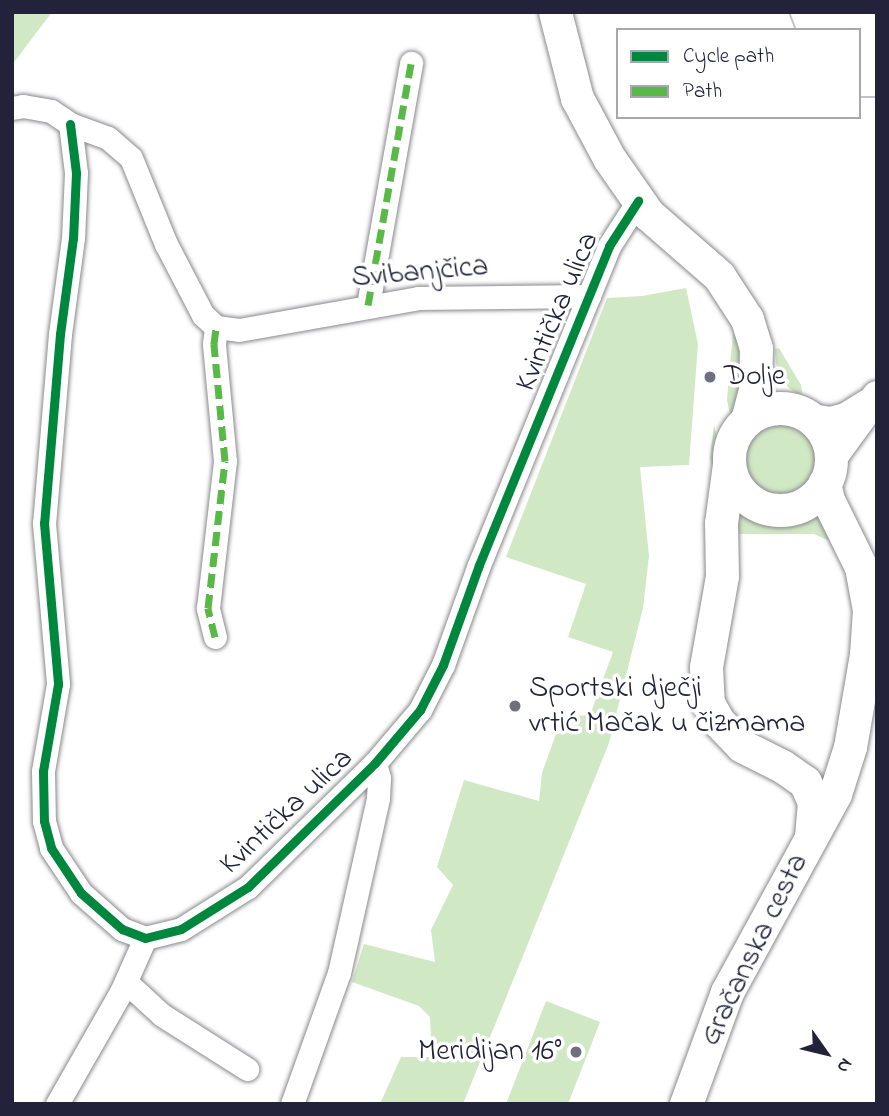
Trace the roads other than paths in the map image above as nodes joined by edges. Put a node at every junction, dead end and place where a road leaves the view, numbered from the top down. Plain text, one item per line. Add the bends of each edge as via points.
1 (555, 12) edge
2 (411, 63) dead end
3 (12, 108) edge
4 (70, 124) junction
5 (638, 201) junction
6 (589, 296) junction
7 (368, 305) junction
8 (216, 327) junction
9 (756, 348) junction
10 (876, 398) edge
11 (805, 415) junction
12 (747, 420) junction
13 (729, 464) junction
14 (828, 471) junction
15 (215, 637) dead end
16 (375, 763) junction
17 (845, 765) junction
18 (794, 773) junction
19 (811, 836) junction
20 (145, 938) junction
21 (126, 982) junction
22 (247, 1069) dead end
23 (57, 1104) edge
24 (292, 1104) edge
25 (686, 1104) edge

1 - 5 main road via 577,98 608,158
2 - 7 street
3 - 4 street via 51,111
4 - 8 street via 108,138 131,158 166,244 203,315
4 - 20 street via 76,173 73,238 44,523 58,684 43,771 44,821 51,848 81,893 122,929
5 - 6 street, Kvintička ulica via 609,246
5 - 9 main road via 725,283 740,303
6 - 7 street, Svibanjčica via 418,298
6 - 16 street, Kvintička ulica via 443,665 420,710
7 - 8 street, Svibanjčica via 239,330
8 - 15 street via 225,461 208,608
9 - 11 main road via 774,381
9 - 12 main road via 755,390
10 - 11 street via 831,422
10 - 14 street
11 - 12 main road via 779,408
11 - 14 main road via 828,442
12 - 13 main road via 733,439
13 - 14 main road via 741,491 771,509 799,506 817,493
13 - 18 main road, Gračanska cesta via 721,523 721,588 706,667 709,703 718,721 742,746
14 - 17 main road, Gračanska cesta via 828,500 855,550 869,610 866,654
16 - 20 street, Kvintička ulica via 248,887 181,929
16 - 24 street via 378,797 339,973
17 - 18 main road via 818,780
17 - 19 main road, Gračanska cesta via 835,794
18 - 19 main road, Gračanska cesta via 805,782 814,802
19 - 25 main road, Gračanska cesta via 727,992
20 - 21 street
21 - 22 street via 163,1015
21 - 23 street

